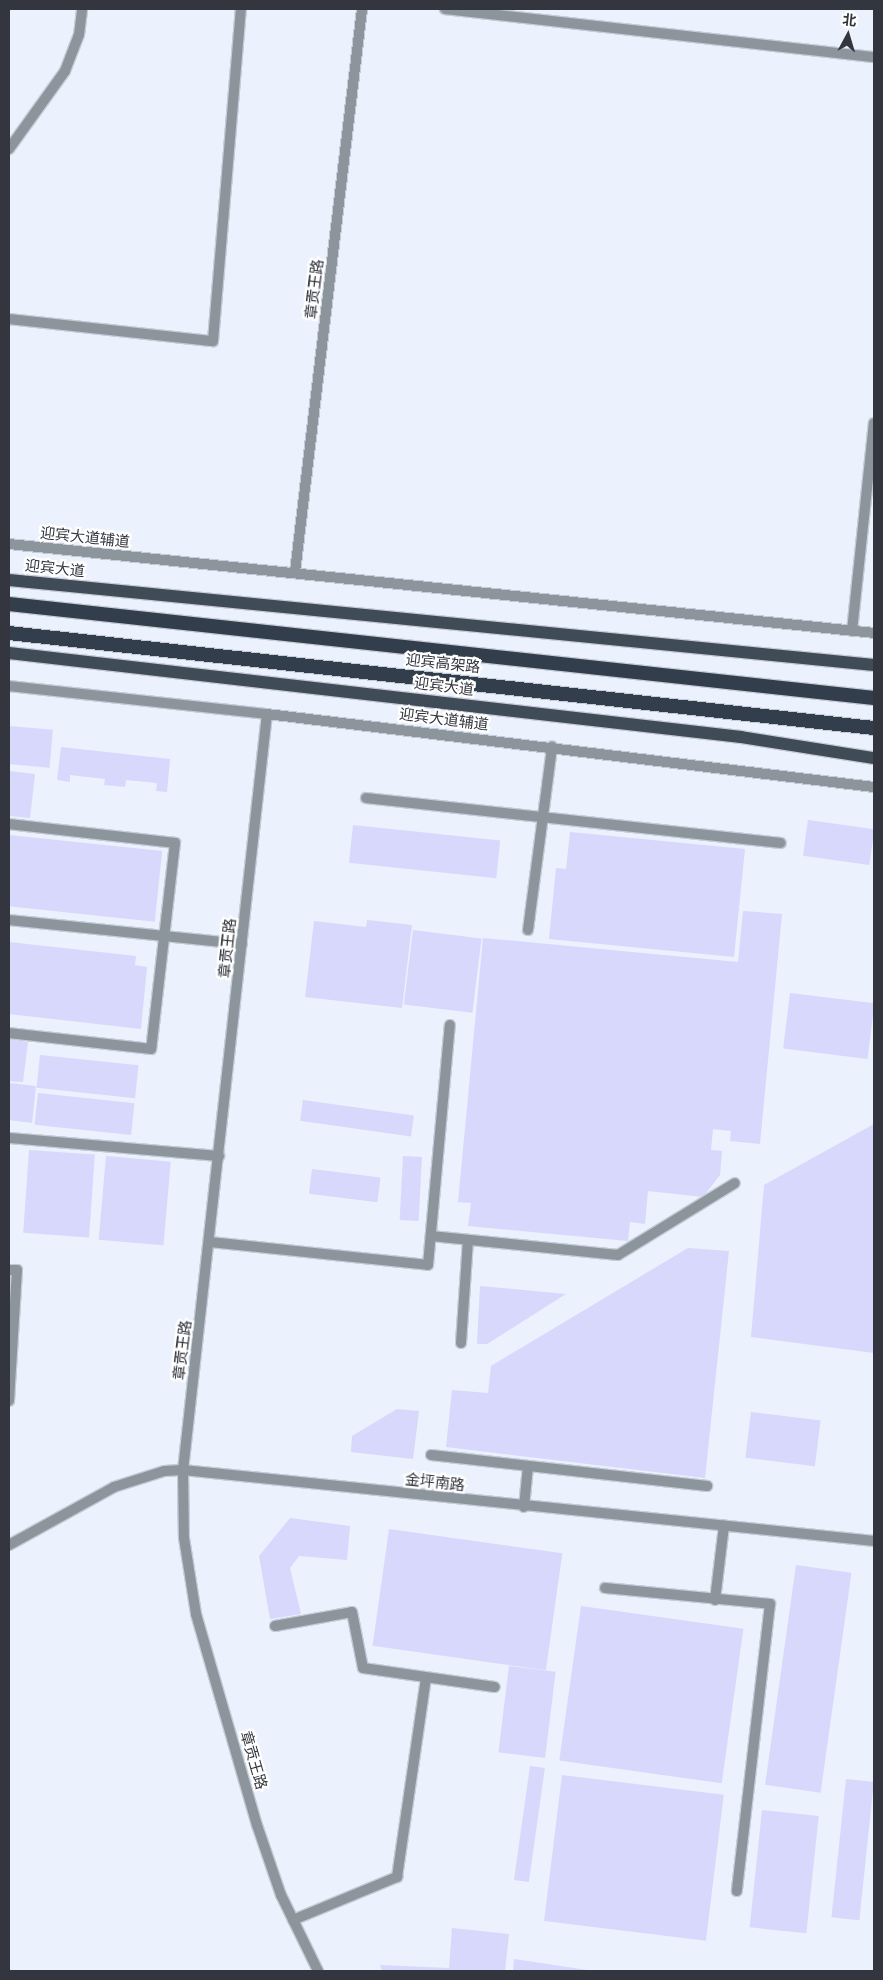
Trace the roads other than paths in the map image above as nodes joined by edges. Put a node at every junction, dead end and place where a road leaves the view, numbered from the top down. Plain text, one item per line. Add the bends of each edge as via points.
1 (82, 9) edge
2 (241, 9) edge
3 (362, 9) edge
4 (445, 9) edge
5 (874, 57) edge
6 (9, 149) edge
7 (9, 319) edge
8 (874, 423) edge
9 (9, 544) edge
10 (296, 572) junction
11 (9, 580) edge
12 (9, 604) edge
13 (852, 631) junction
14 (9, 632) edge
15 (874, 633) edge
16 (9, 652) edge
17 (874, 665) edge
18 (754, 683) junction
19 (9, 686) edge
20 (874, 691) edge
21 (874, 698) edge
22 (268, 714) junction
23 (753, 715) junction
24 (874, 728) edge
25 (874, 735) edge
26 (552, 747) junction
27 (874, 758) edge
28 (874, 786) edge
29 (366, 798) dead end
30 (543, 817) junction
31 (9, 824) edge
32 (782, 843) dead end
33 (9, 920) edge
34 (528, 930) dead end
35 (164, 936) junction
36 (242, 944) junction
37 (450, 1025) dead end
38 (9, 1033) edge
39 (9, 1138) edge
40 (219, 1156) junction
41 (735, 1183) dead end
42 (431, 1236) junction
43 (468, 1240) junction
44 (210, 1242) junction
45 (9, 1270) edge
46 (461, 1343) dead end
47 (9, 1401) edge
48 (431, 1455) dead end
49 (528, 1466) junction
50 (184, 1470) junction
51 (707, 1486) dead end
52 (524, 1507) junction
53 (724, 1526) junction
54 (874, 1541) edge
55 (9, 1545) edge
56 (605, 1588) dead end
57 (715, 1600) junction
58 (275, 1626) dead end
59 (426, 1679) junction
60 (495, 1687) dead end
61 (737, 1891) dead end
62 (294, 1920) junction
63 (318, 1971) edge

1 - 6 street via 79,35 65,72
2 - 7 street via 213,341
3 - 10 street, 章贡王路
4 - 5 street
8 - 13 street
9 - 10 street, 迎宾大道辅道
10 - 13 street, 迎宾大道辅道
11 - 17 main road, 迎宾大道
12 - 18 highway, 迎宾高架路
13 - 15 street, 迎宾大道辅道
14 - 23 highway, 迎宾高架路
16 - 27 main road, 迎宾大道 via 742,737
18 - 20 highway
18 - 21 highway, 迎宾高架路
19 - 22 street, 迎宾大道辅道
22 - 26 street, 迎宾大道辅道
22 - 36 street, 章贡王路
23 - 24 highway, 迎宾高架路
23 - 25 highway
26 - 28 street, 迎宾大道辅道
26 - 30 street
29 - 30 street
30 - 32 street
30 - 34 street
31 - 35 street via 175,843
33 - 35 street
35 - 36 street
35 - 38 street via 151,1049
36 - 40 street, 章贡王路
37 - 42 street
39 - 40 street
40 - 44 street, 章贡王路
41 - 43 street via 618,1255
42 - 43 street
42 - 44 street via 428,1265
43 - 46 street
44 - 50 street, 章贡王路
45 - 47 street via 17,1270
48 - 49 street
49 - 51 street
49 - 52 street
50 - 52 street, 金坪南路
50 - 55 street, 金坪南路 via 164,1471 114,1487
50 - 62 street, 章贡王路 via 184,1538 196,1614 257,1825
52 - 53 street, 金坪南路
53 - 54 street, 金坪南路
53 - 57 street
56 - 57 street
57 - 61 street via 770,1604
58 - 59 street via 352,1612 363,1668
59 - 60 street
59 - 62 street via 397,1877
62 - 63 street, 章贡王路

